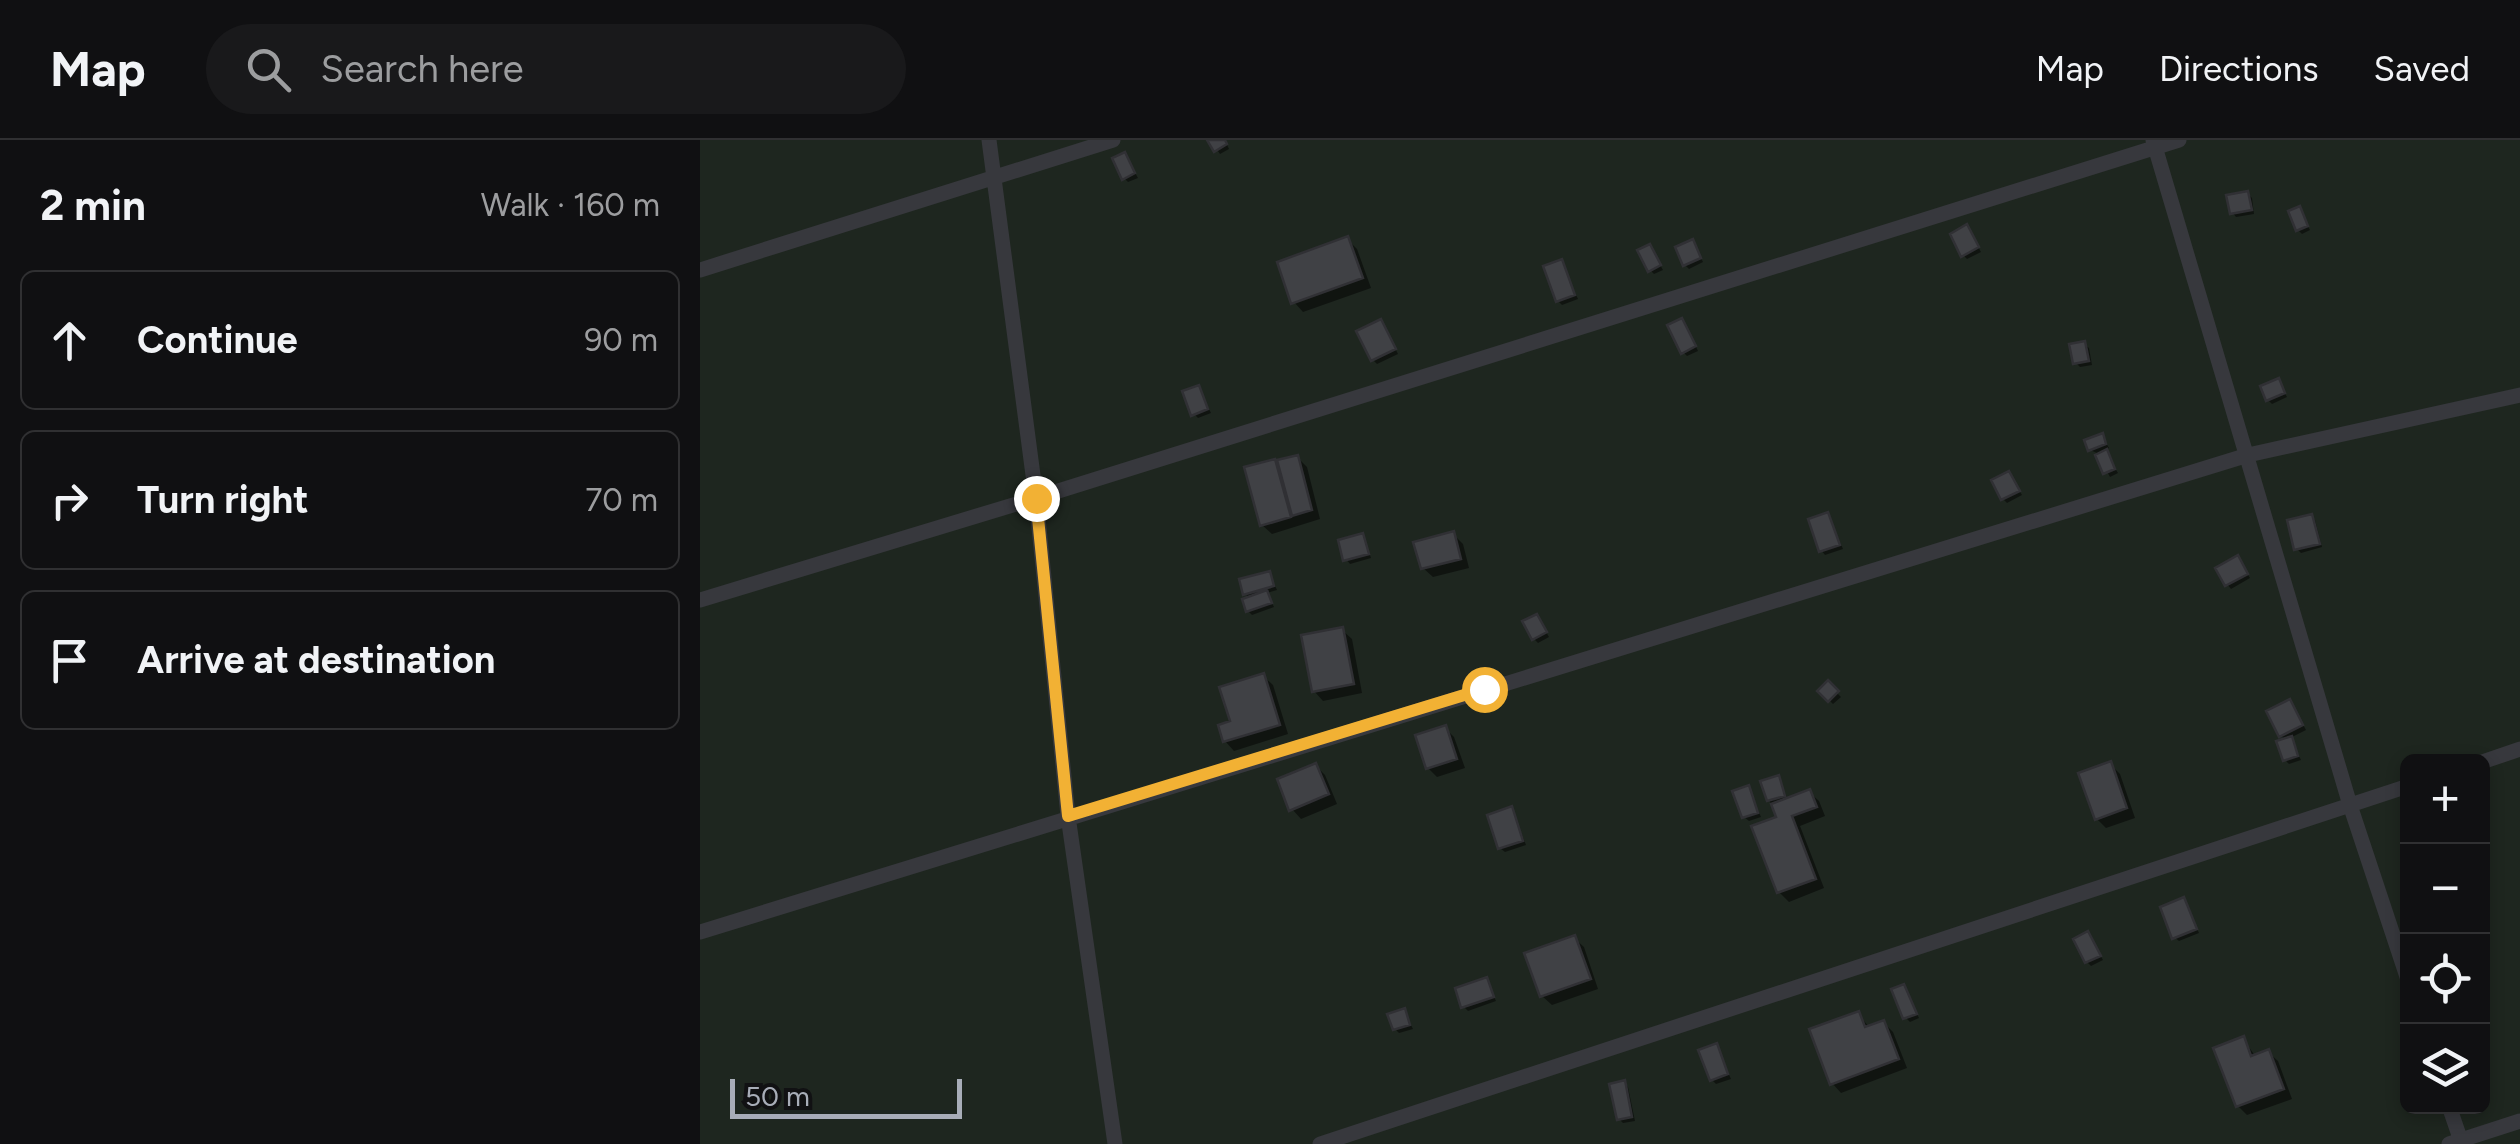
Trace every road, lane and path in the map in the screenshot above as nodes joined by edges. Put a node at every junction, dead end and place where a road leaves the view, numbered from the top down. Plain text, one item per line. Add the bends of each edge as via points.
1 (989, 140) edge
2 (1112, 140) edge
3 (2179, 140) edge
4 (2154, 143) edge
5 (994, 177) junction
6 (700, 270) edge
7 (2520, 395) edge
8 (2248, 456) junction
9 (1036, 498) junction
10 (700, 600) edge
11 (2520, 749) edge
12 (2490, 759) edge
13 (2400, 789) edge
14 (2350, 805) junction
15 (1068, 816) junction
16 (700, 932) edge
17 (2400, 956) edge
18 (2452, 1114) edge
19 (2520, 1121) edge
20 (2457, 1143) edge
21 (1115, 1144) edge
22 (1320, 1144) edge

1 - 5 lane
2 - 5 lane
3 - 4 lane
4 - 8 lane
4 - 9 lane
5 - 6 lane
5 - 9 lane
7 - 8 lane
8 - 14 lane
8 - 15 lane
9 - 10 lane
9 - 15 lane
11 - 12 lane
13 - 14 lane
14 - 17 lane
14 - 22 lane
15 - 16 lane
15 - 21 lane
18 - 20 lane
19 - 20 lane

